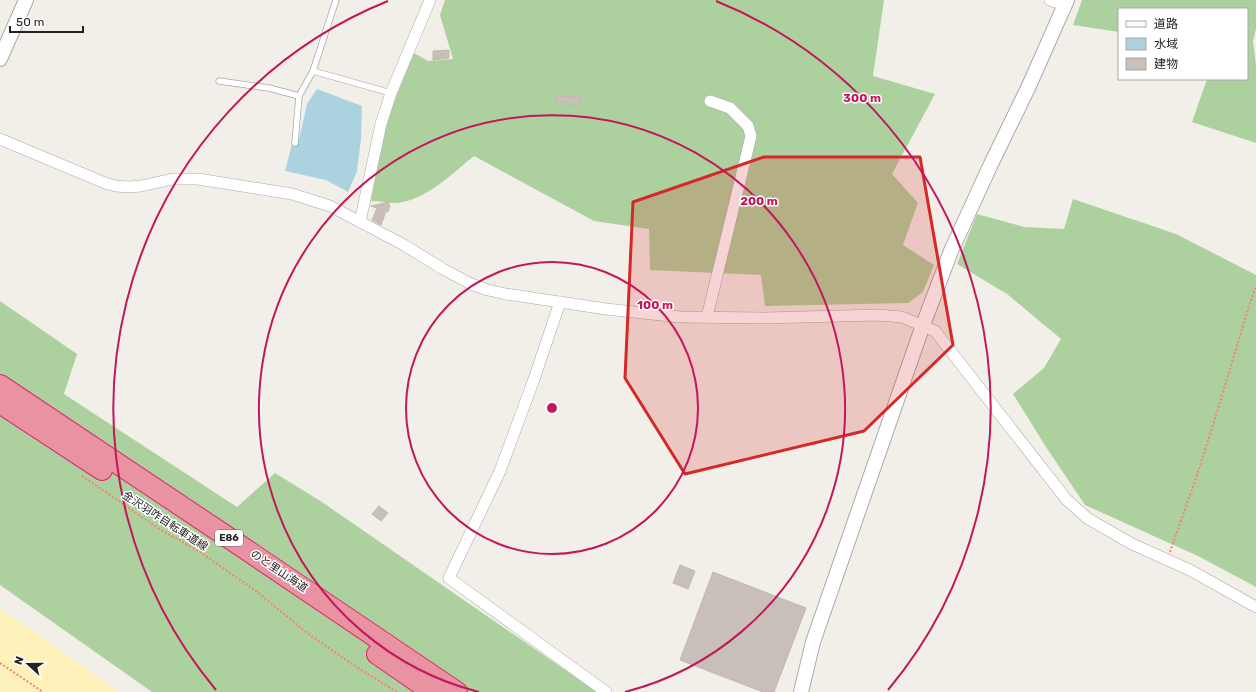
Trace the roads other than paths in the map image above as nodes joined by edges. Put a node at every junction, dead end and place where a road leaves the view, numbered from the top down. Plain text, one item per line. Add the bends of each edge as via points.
1 (26, 0) edge
2 (336, 0) edge
3 (430, 0) edge
4 (1050, 0) edge
5 (1066, 3) edge
6 (0, 59) edge
7 (313, 71) junction
8 (219, 82) dead end
9 (391, 93) junction
10 (299, 96) junction
11 (710, 101) dead end
12 (0, 138) edge
13 (295, 143) dead end
14 (360, 222) junction
15 (560, 302) junction
16 (707, 317) junction
17 (923, 325) junction
18 (0, 385) edge
19 (0, 403) edge
20 (1256, 607) edge
21 (432, 692) edge
22 (457, 692) edge
23 (606, 692) edge
24 (801, 692) edge

1 - 6 street
2 - 7 lane
3 - 9 street
4 - 5 street
5 - 17 street via 951,251
7 - 9 lane
7 - 10 lane
8 - 10 lane via 269,88
9 - 14 street via 381,124
10 - 13 lane
11 - 16 street via 730,108 748,126 751,136
12 - 14 street via 116,186 141,186 179,178 206,180 292,194 330,206
14 - 15 street via 471,284 506,294
15 - 16 street via 673,316
15 - 23 street via 500,471 448,578
16 - 17 street via 878,315 902,317
17 - 20 street via 935,331 1066,499 1086,518
17 - 24 street via 812,642
18 - 22 highway, のと里山海道 / E86
19 - 21 highway, のと里山海道 / E86

